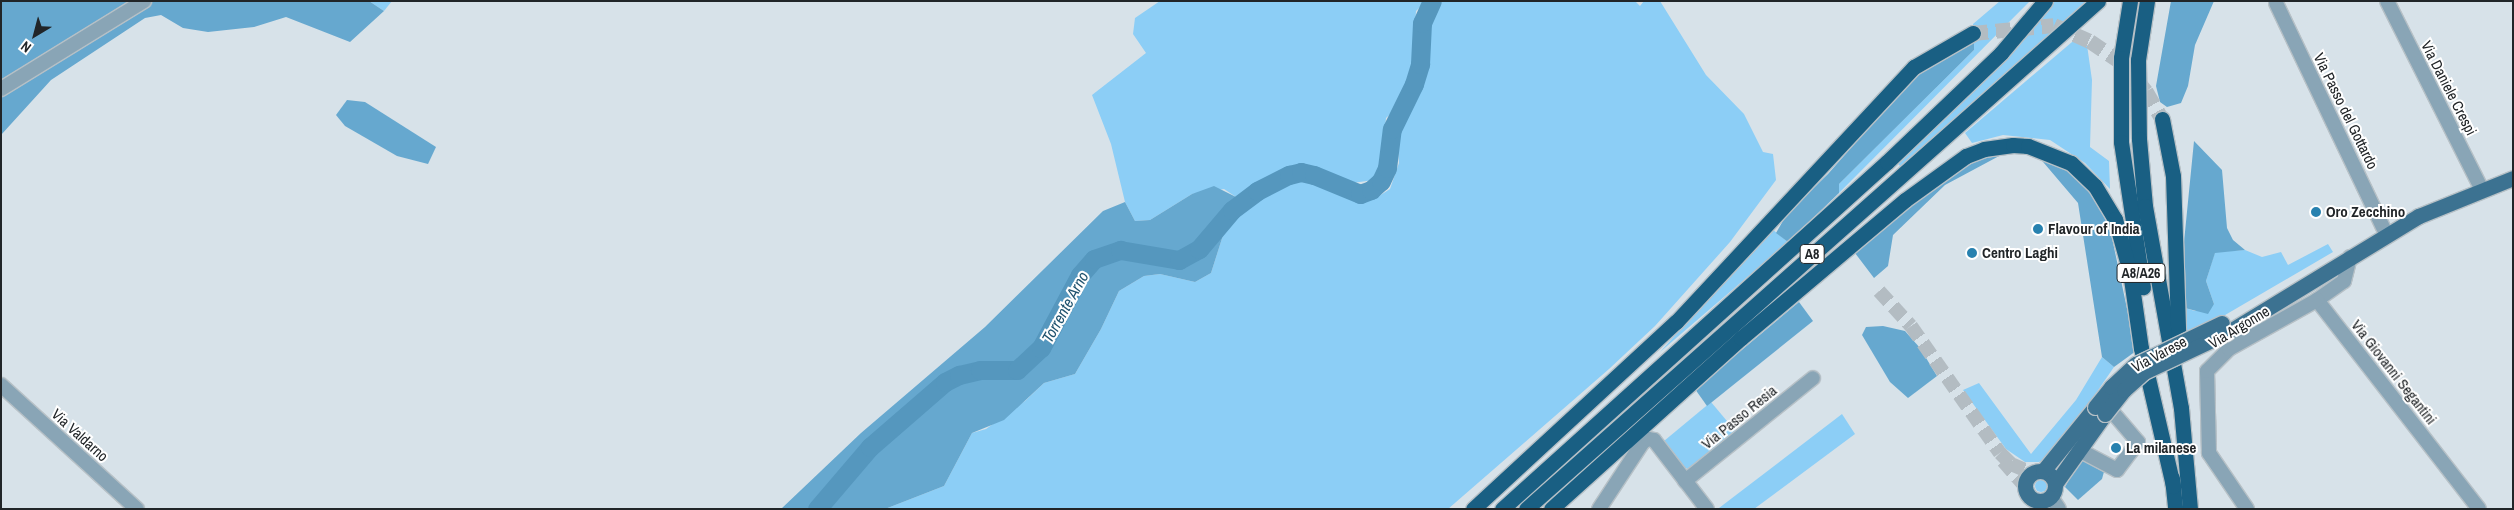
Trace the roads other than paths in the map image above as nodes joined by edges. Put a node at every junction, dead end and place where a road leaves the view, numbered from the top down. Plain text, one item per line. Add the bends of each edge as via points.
1 (144, 1) edge
2 (2045, 1) edge
3 (2098, 1) edge
4 (2130, 1) edge
5 (2147, 1) edge
6 (2387, 1) edge
7 (2276, 3) dead end
8 (1973, 33) tunnel mouth
9 (1, 90) edge
10 (2162, 119) tunnel mouth
11 (2513, 178) edge
12 (2482, 190) junction
13 (2386, 234) junction
14 (2350, 257) junction
15 (2318, 300) junction
16 (1813, 378) dead end
17 (1, 385) edge
18 (2181, 408) junction
19 (2103, 410) junction
20 (2078, 450) junction
21 (2043, 471) junction
22 (1685, 480) junction
23 (2173, 486) junction
24 (2051, 500) edge
25 (2029, 503) edge
26 (136, 509) edge
27 (1472, 509) edge
28 (1502, 509) edge
29 (1526, 509) edge
30 (1551, 509) edge
31 (1599, 509) edge
32 (1707, 509) edge
33 (2175, 509) edge
34 (2190, 509) edge
35 (2248, 509) edge
36 (2479, 509) edge

1 - 9 street
2 - 28 highway, A8 via 2001,53 1887,162
3 - 29 highway, A8
4 - 23 highway, A8/A26 via 2122,58 2121,142
5 - 18 highway via 2138,60 2139,140 2145,206
6 - 12 street, Via Daniele Crespi
7 - 13 street, Via Passo del Gottardo
8 - 27 highway via 1914,67 1676,322
10 - 18 highway via 2173,176
11 - 12 main road, Via Varese
12 - 13 main road, Via Varese via 2439,206
13 - 14 main road, Via Varese
14 - 15 street via 2344,281
14 - 19 main road, Via Varese, bridge via 2282,297 2264,301 2225,328 2136,364 2110,387
15 - 35 street, Via Argonne via 2229,349 2207,371 2209,453
15 - 36 street, Via Giovanni Segantini
16 - 22 street, Via Passo Resia
17 - 26 street, Via Valdarno
18 - 34 highway
19 - 20 main road, Via Varese
19 - 20 street via 2138,442 2117,470
19 - 21 main road, Via Varese
20 - 24 main road, Via Varese
21 - 24 main road via 2051,475
21 - 25 main road via 2032,472 2026,479
22 - 31 street via 1654,440 1648,439
22 - 32 street
23 - 30 highway via 2142,348 2130,272 2115,219 2095,186 2071,163 2028,146 2013,145 1984,149 1966,156 1905,200 1741,338
23 - 33 highway, A8/A26
24 - 25 main road

